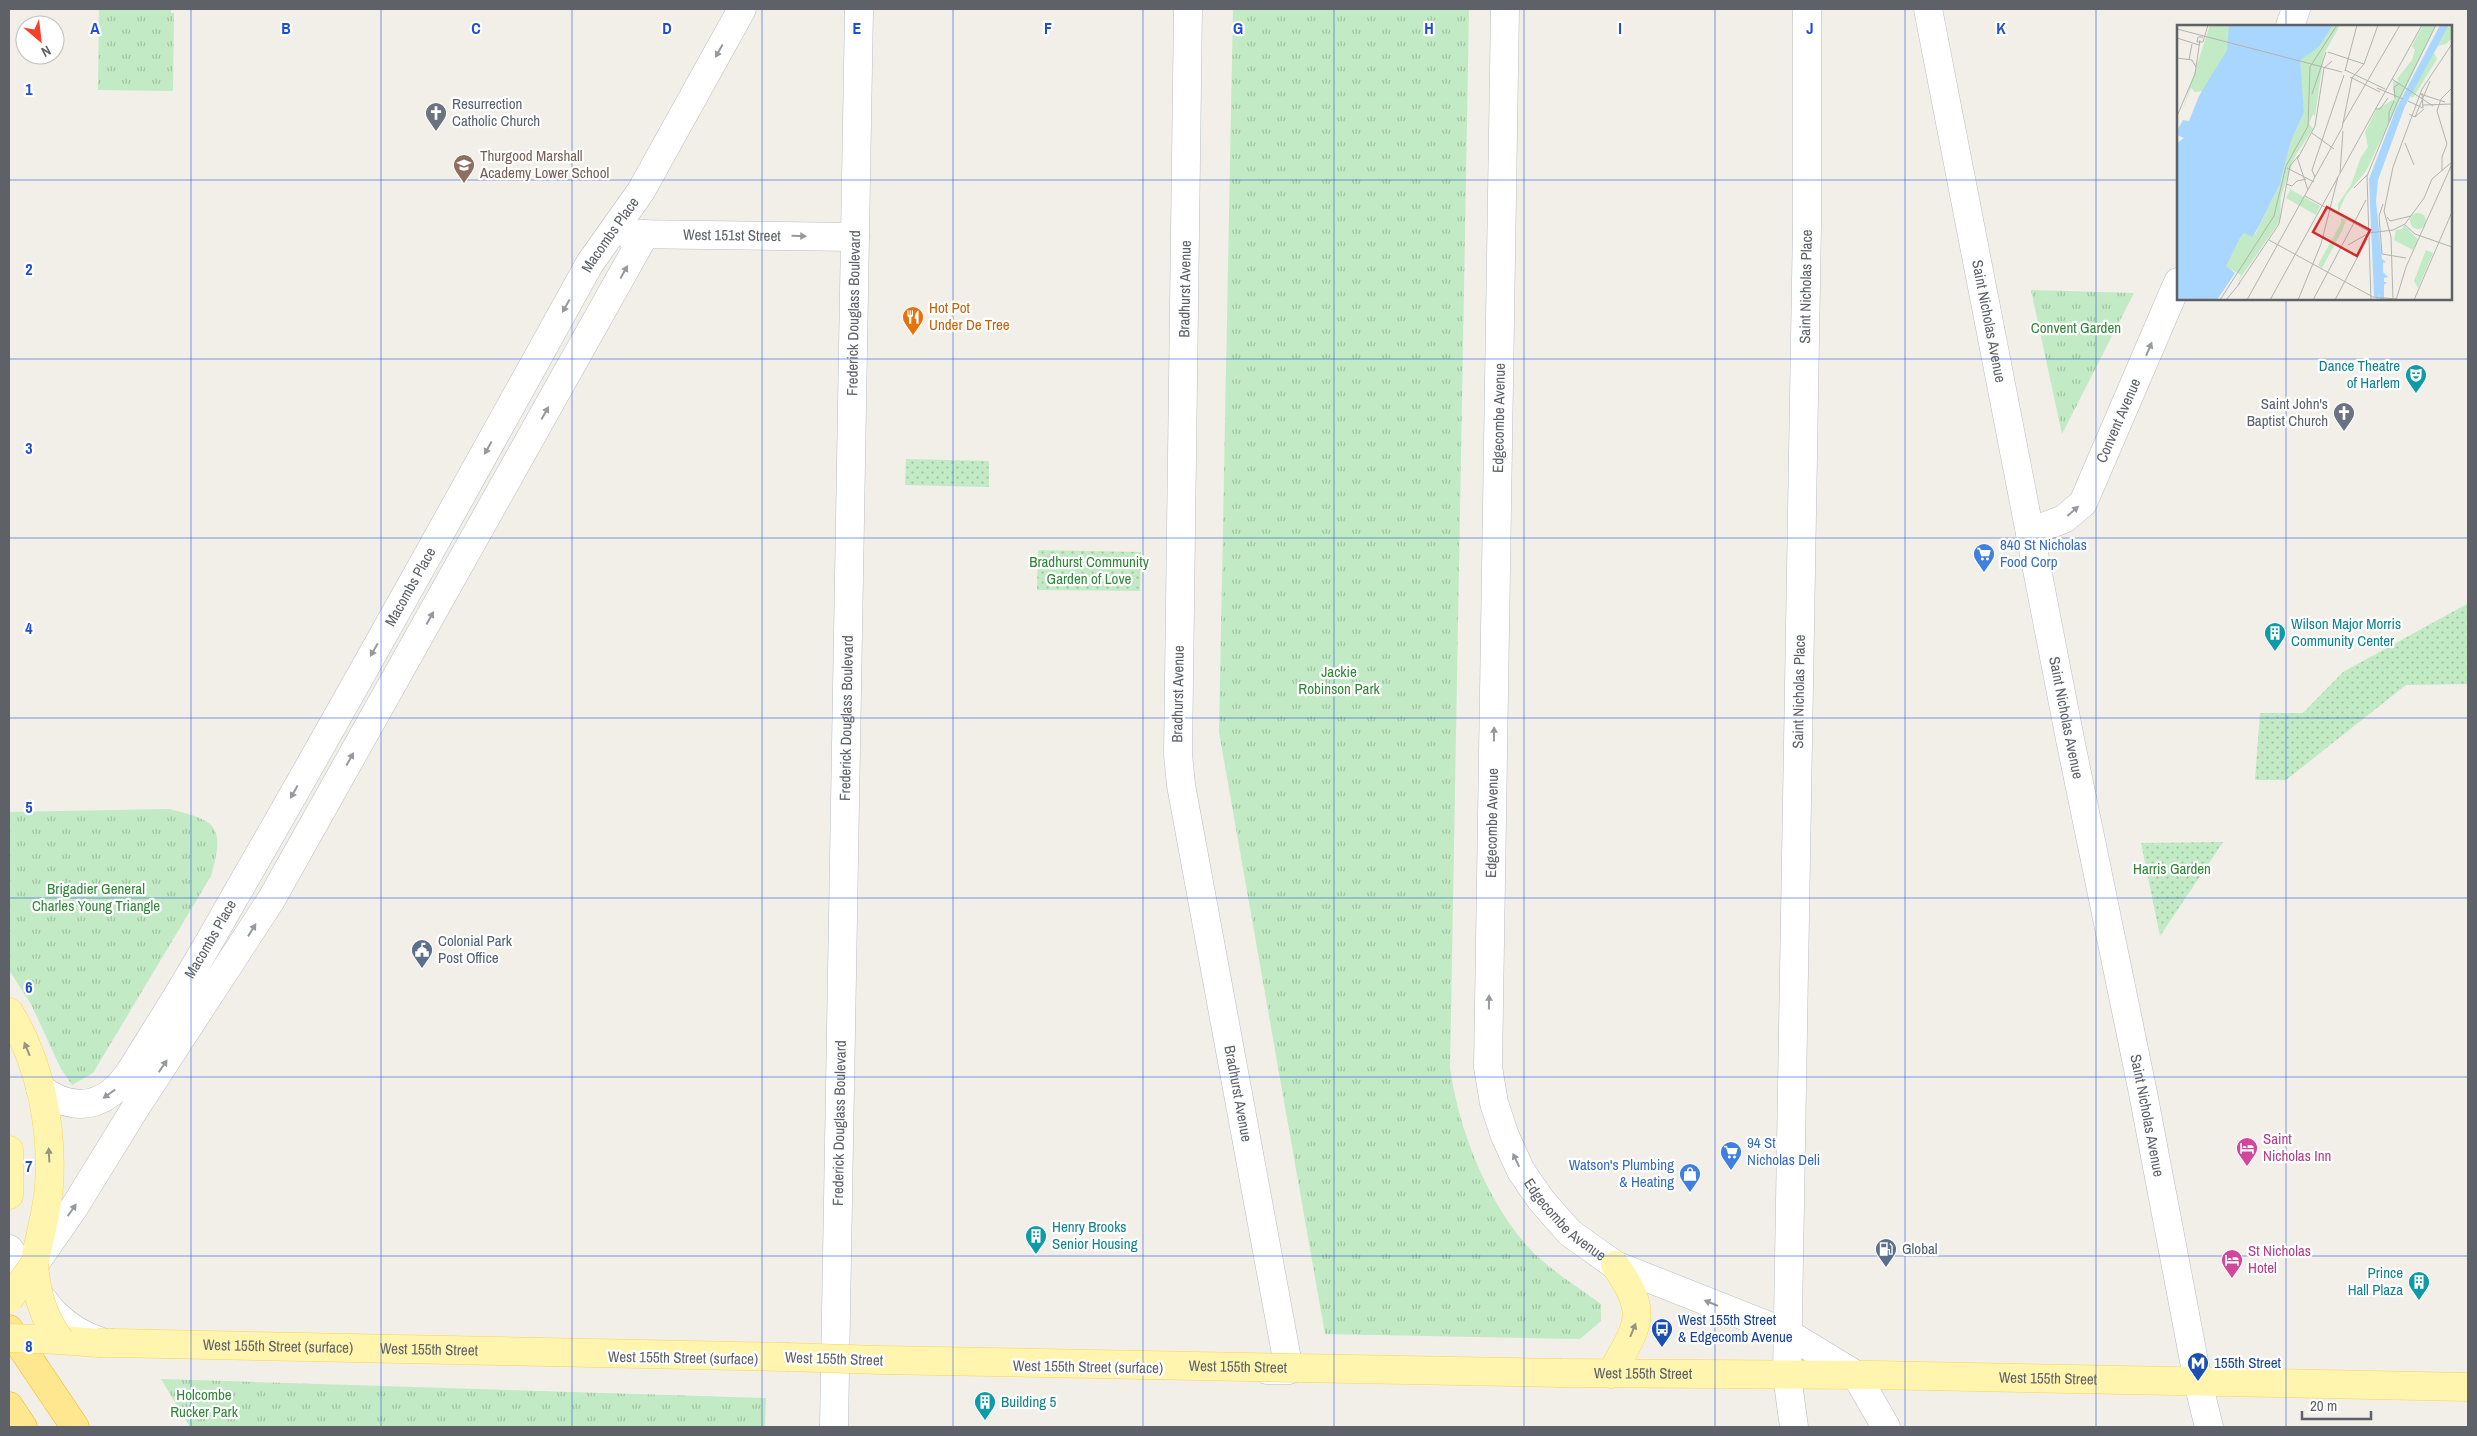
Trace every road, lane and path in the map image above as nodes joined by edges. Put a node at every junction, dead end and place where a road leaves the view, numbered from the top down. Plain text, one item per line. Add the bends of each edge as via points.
1 (742, 9) edge
2 (859, 9) edge
3 (1188, 9) edge
4 (1505, 9) edge
5 (1807, 9) edge
6 (1928, 9) edge
7 (2296, 9) edge
8 (2290, 25) edge
9 (610, 234) junction
10 (645, 234) junction
11 (855, 237) junction
12 (2177, 284) edge
13 (2030, 532) junction
14 (9, 1012) edge
15 (40, 1088) junction
16 (9, 1150) edge
17 (9, 1195) edge
18 (9, 1248) edge
19 (39, 1251) junction
20 (1615, 1265) junction
21 (9, 1299) edge
22 (9, 1329) edge
23 (1787, 1333) junction
24 (9, 1338) edge
25 (60, 1340) junction
26 (835, 1361) junction
27 (1289, 1370) joint
28 (1612, 1374) junction
29 (1787, 1375) junction
30 (1856, 1375) junction
31 (2198, 1382) junction
32 (2468, 1386) edge
33 (49, 1390) junction
34 (9, 1406) edge
35 (23, 1427) edge
36 (75, 1427) edge
37 (86, 1427) edge
38 (834, 1427) edge
39 (1794, 1427) edge
40 (1886, 1427) edge
41 (2209, 1427) edge

1 -> 9 street, Macombs Place via 641,191
2 - 11 street, Frederick Douglass Boulevard
3 - 27 street, Bradhurst Avenue via 1180,785
20 -> 4 street, Edgecombe Avenue via 1570,1233 1521,1171 1494,1103 1488,1067
5 - 23 street, Saint Nicholas Place via 1807,225
6 - 13 street, Saint Nicholas Avenue
7 - 8 street
9 - 10 street, West 151st Street
9 -> 15 street, Macombs Place via 590,263 191,974 130,1071 114,1091 90,1104 64,1103
10 -> 11 street, West 151st Street
19 -> 10 street, Macombs Place via 75,1206 271,900
11 - 26 street, Frederick Douglass Boulevard
13 -> 12 street, Convent Avenue via 2064,519 2083,502
13 - 31 street, Saint Nicholas Avenue
15 -> 14 main road via 26,1045
19 -> 15 main road via 49,1186
16 - 17 main road
18 - 26 street, West 155th Street (surface) via 50,1310 62,1322 87,1337 113,1345
19 - 21 main road, Macombs Place, bridge
19 - 25 main road, bridge via 42,1309
23 -> 20 street, Edgecombe Avenue
28 -> 20 main road via 1636,1325 1637,1304 1631,1288
22 - 33 highway
23 - 29 street, Saint Nicholas Place
23 - 30 street, Edgecombe Avenue
24 - 25 main road, West 155th Street, bridge
25 - 28 main road, West 155th Street, bridge via 891,1361
26 - 27 street, West 155th Street (surface)
26 - 38 street, Frederick Douglass Boulevard
28 - 29 main road, West 155th Street
29 - 30 main road, West 155th Street
29 - 39 street, Saint Nicholas Place
30 - 31 main road, West 155th Street
30 - 40 street, Edgecombe Avenue
31 - 32 main road, West 155th Street
31 - 41 street, Saint Nicholas Avenue
33 - 36 highway
33 - 37 highway
34 - 35 highway

